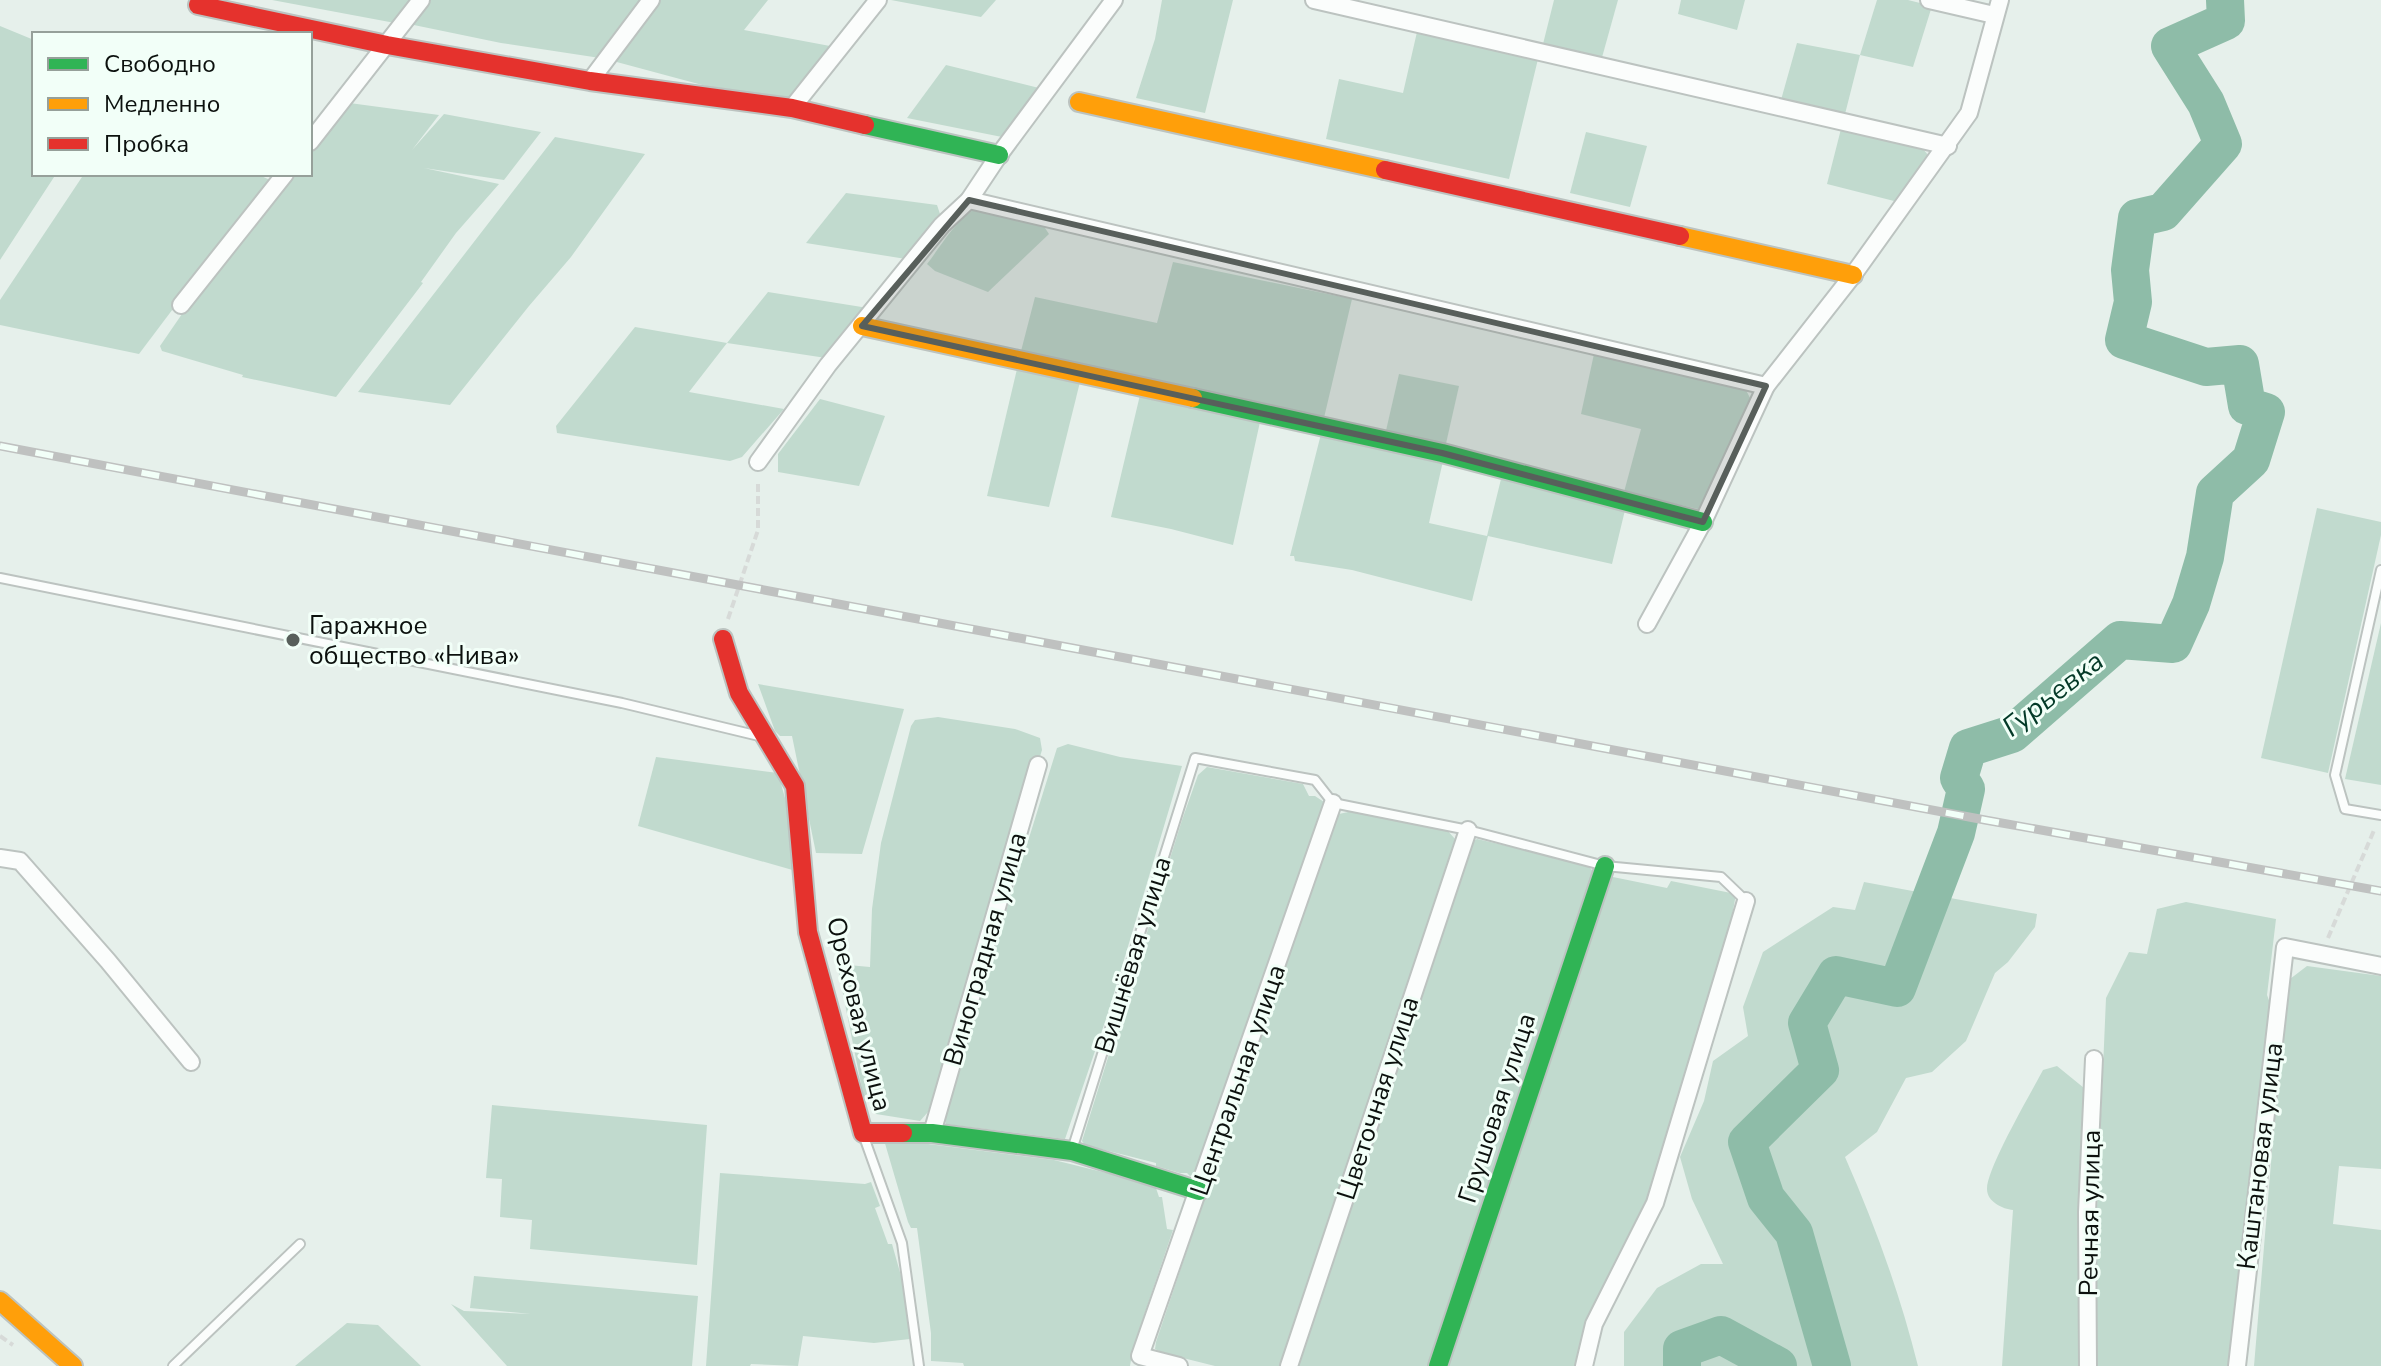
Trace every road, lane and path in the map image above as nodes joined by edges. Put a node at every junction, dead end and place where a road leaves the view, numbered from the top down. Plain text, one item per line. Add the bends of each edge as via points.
1 (421, 0) edge
2 (651, 0) edge
3 (878, 0) edge
4 (1114, 0) edge
5 (1314, 0) edge
6 (1929, 0) edge
7 (198, 5) dead end
8 (1997, 7) edge
9 (387, 45) junction
10 (590, 81) junction
11 (1079, 102) dead end
12 (792, 108) junction
13 (312, 139) edge
14 (1948, 146) junction
15 (999, 155) junction
16 (283, 176) edge
17 (969, 200) junction
18 (1853, 275) junction
19 (181, 305) dead end
20 (862, 326) junction
21 (1766, 386) junction
22 (758, 462) joint
23 (1703, 522) junction
24 (2381, 570) edge
25 (0, 578) edge
26 (1647, 624) dead end
27 (723, 639) joint
28 (769, 739) junction
29 (1038, 765) dead end
30 (1333, 803) junction
31 (2381, 814) edge
32 (1468, 830) junction
33 (0, 858) edge
34 (1605, 866) junction
35 (1746, 901) joint
36 (2321, 954) junction
37 (2381, 966) edge
38 (2094, 1059) dead end
39 (191, 1062) dead end
40 (863, 1133) junction
41 (932, 1133) junction
42 (1072, 1151) junction
43 (1199, 1191) junction
44 (300, 1244) dead end
45 (0, 1301) edge
46 (1140, 1363) edge
47 (73, 1366) edge
48 (173, 1366) edge
49 (919, 1366) edge
50 (1179, 1366) edge
51 (1289, 1366) edge
52 (1438, 1366) edge
53 (1584, 1366) edge
54 (2088, 1366) edge
55 (2237, 1366) edge

1 - 9 street
2 - 10 street
3 - 12 street
4 - 15 street
5 - 14 street
6 - 8 street
7 - 9 street
8 - 14 street via 1969,113
9 - 10 street
9 - 13 street
10 - 12 street
11 - 18 street
12 - 15 street
14 - 18 street
15 - 17 street
16 - 19 street
17 - 20 street via 942,225
17 - 21 street
18 - 21 street
20 - 22 street
20 - 23 street via 1442,453
21 - 23 street
22 - 27 path via 758,530
23 - 26 street
24 - 31 lane via 2335,775 2345,809
25 - 28 lane via 622,703
27 - 28 street, Ореховая улица via 739,693
28 - 40 street, Ореховая улица via 795,786 808,932
29 - 41 street, Виноградная улица
30 - 32 lane
30 - 42 lane, Вишнёвая улица via 1315,780 1195,758
30 - 43 street, Центральная улица
31 - 36 path
32 - 34 lane
32 - 51 street, Цветочная улица
33 - 39 street via 20,861
34 - 35 lane via 1721,877
34 - 52 street, Грушовая улица
35 - 53 street via 1655,1203 1594,1324
36 - 37 street
36 - 55 street, Каштановая улица via 2285,947
38 - 54 street, Речная улица via 2087,1212
40 - 41 street
40 - 49 lane via 902,1243
41 - 42 street
42 - 43 street
43 - 46 street, Центральная улица
44 - 48 lane
45 - 47 street
46 - 50 street

